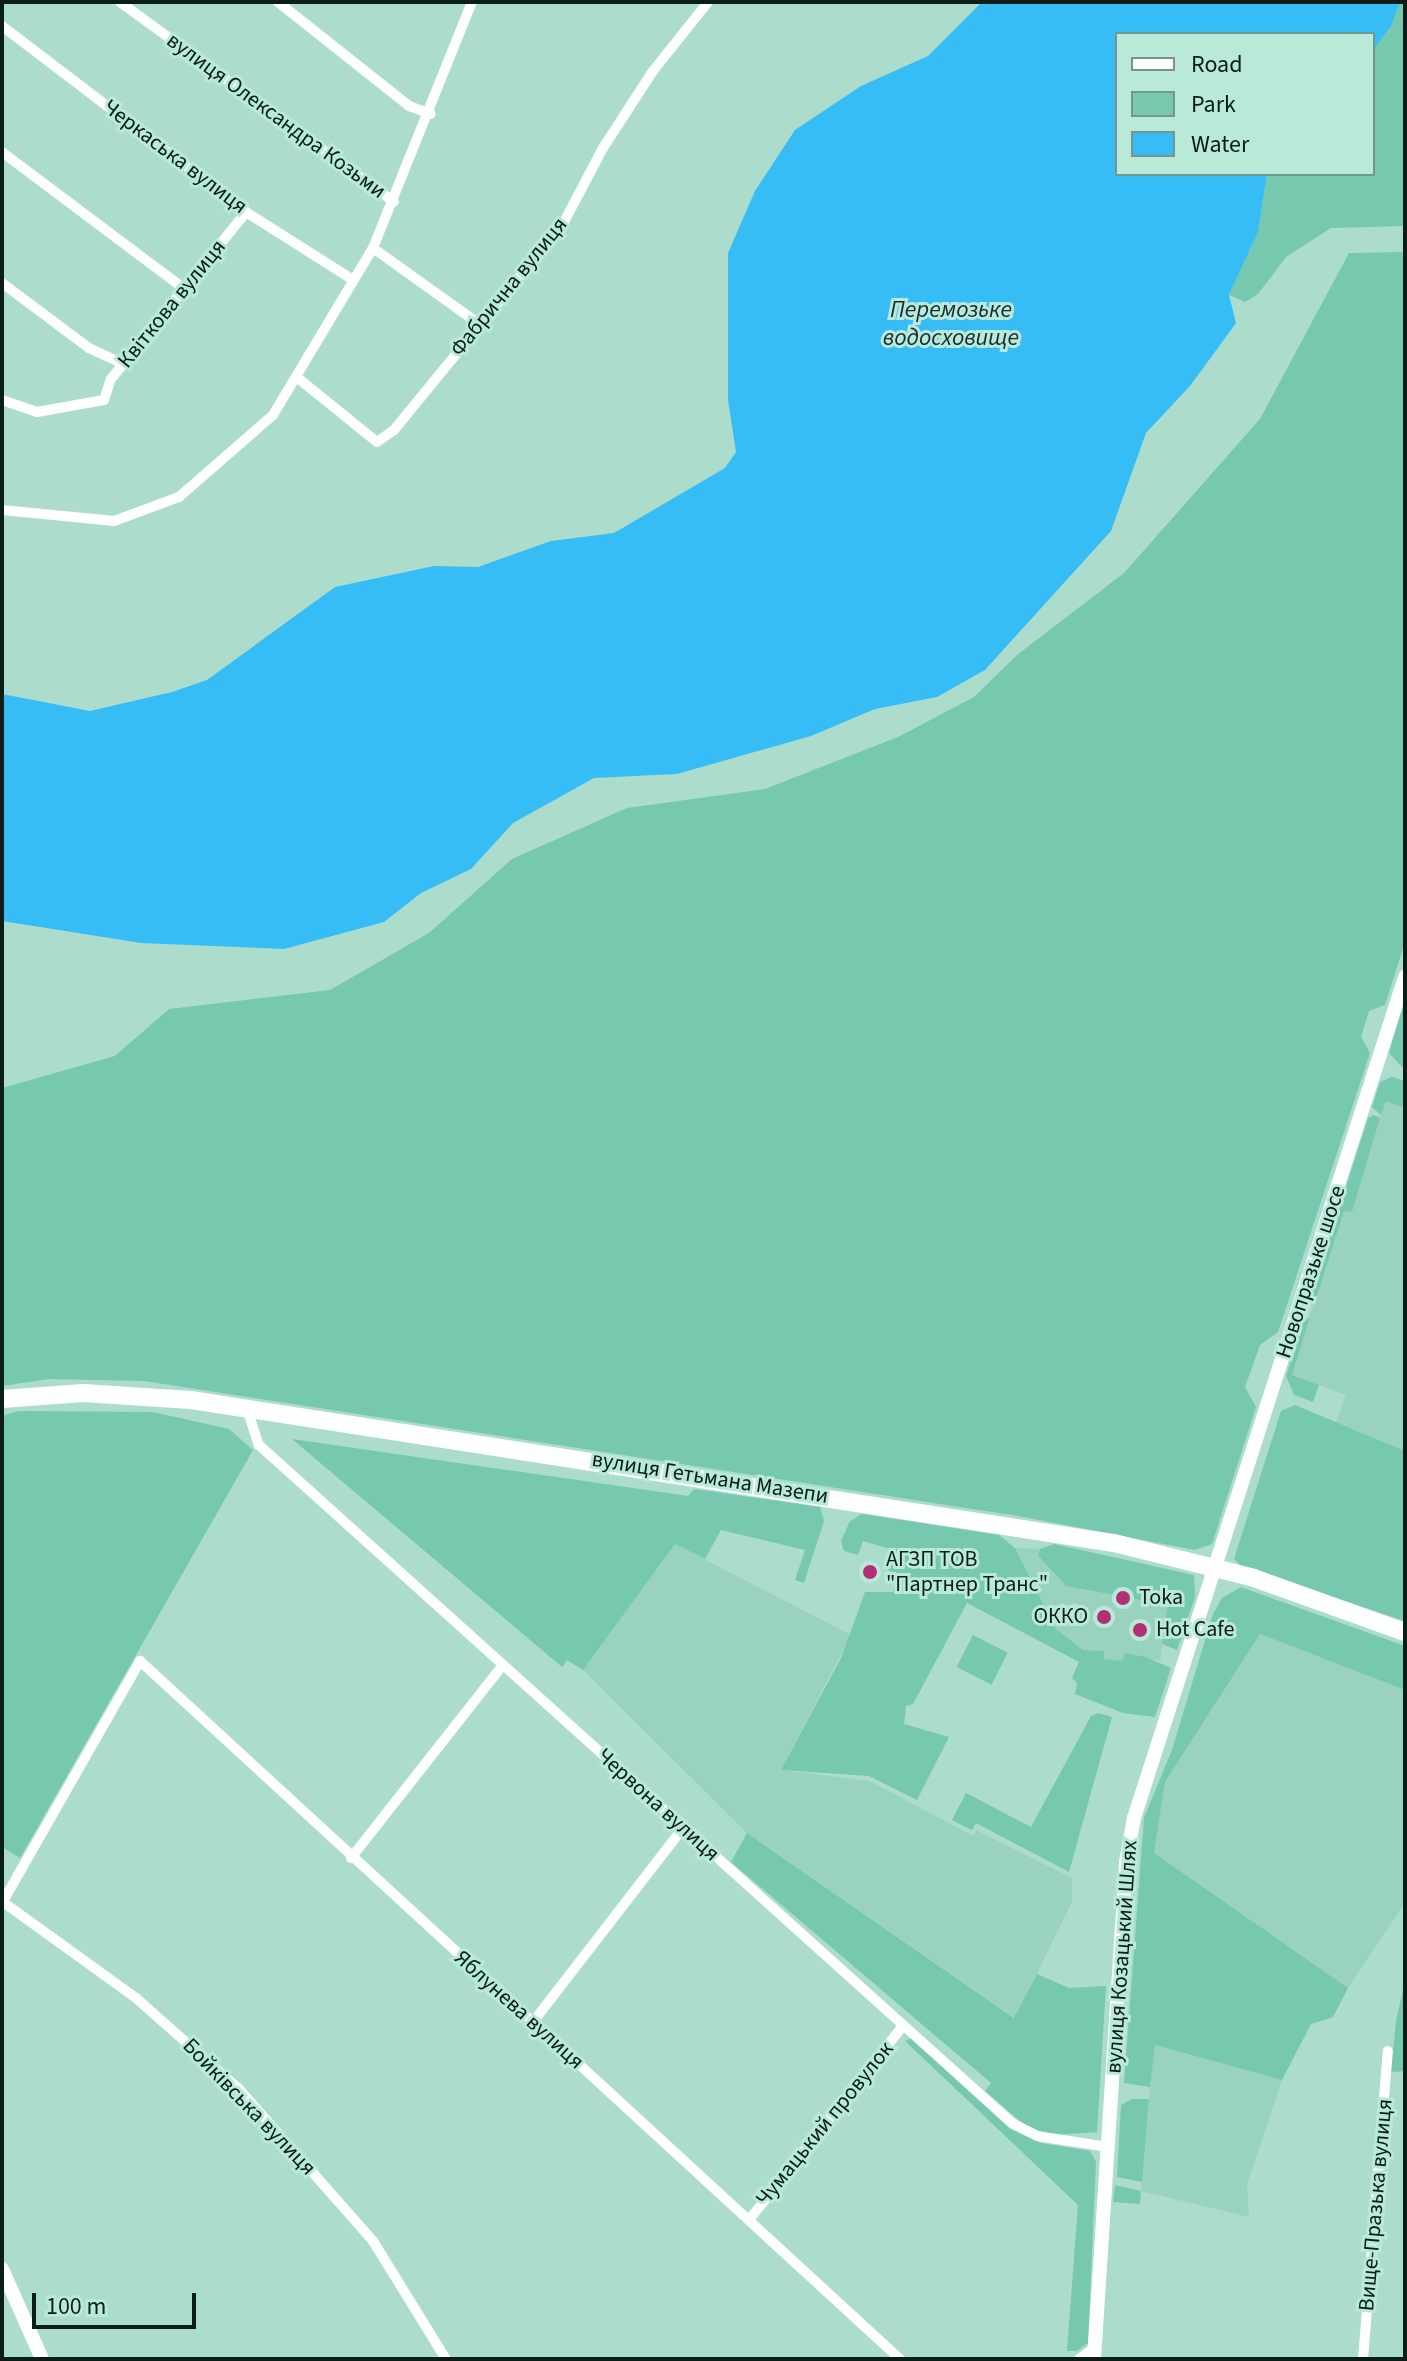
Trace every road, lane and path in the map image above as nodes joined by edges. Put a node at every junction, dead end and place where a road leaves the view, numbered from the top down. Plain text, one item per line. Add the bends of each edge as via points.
1 (120, 2) edge
2 (278, 2) edge
3 (472, 2) edge
4 (708, 2) edge
5 (2, 26) edge
6 (431, 114) junction
7 (2, 152) edge
8 (394, 202) junction
9 (246, 212) junction
10 (373, 248) junction
11 (353, 280) junction
12 (2, 283) edge
13 (182, 287) junction
14 (479, 324) junction
15 (124, 364) junction
16 (299, 379) junction
17 (2, 400) edge
18 (2, 510) edge
19 (1405, 977) edge
20 (2, 1399) edge
21 (247, 1409) junction
22 (1218, 1567) junction
23 (1405, 1632) edge
24 (502, 1666) junction
25 (683, 1828) junction
26 (351, 1858) junction
27 (2, 1903) edge
28 (533, 2022) junction
29 (902, 2027) junction
30 (1388, 2051) dead end
31 (1108, 2147) junction
32 (749, 2220) junction
33 (2, 2269) edge
34 (1094, 2354) edge
35 (42, 2359) edge
36 (446, 2359) edge
37 (900, 2359) edge
38 (1079, 2359) edge
39 (1363, 2359) edge

1 - 8 street, вулиця Олександра Козьми
2 - 6 street via 409,106
3 - 6 street
4 - 14 street, Фабрична вулиця via 653,71 564,222
5 - 9 street, Черкаська вулиця
6 - 8 street
7 - 13 street
8 - 10 street
9 - 11 street, Черкаська вулиця
9 - 13 street, Квіткова вулиця
10 - 11 street
10 - 14 street
11 - 16 street
12 - 15 street via 89,348
13 - 15 street, Квіткова вулиця
14 - 16 street, Фабрична вулиця via 394,430 377,442
15 - 17 street, Квіткова вулиця via 104,400 37,412
16 - 18 street via 273,415 179,497 114,521
19 - 22 main road, Новопразьке шосе
20 - 21 highway, вулиця Гетьмана Мазепи via 114,1393
21 - 22 highway, вулиця Гетьмана Мазепи via 968,1519
21 - 24 street, Червона вулиця via 259,1445
22 - 23 highway, вулиця Гетьмана Мазепи
22 - 31 main road, вулиця Козацький Шлях via 1131,1832
24 - 25 street, Червона вулиця
24 - 26 street
25 - 28 street
25 - 29 street, Червона вулиця
26 - 27 street, Яблунева вулиця via 140,1661
26 - 28 street, Яблунева вулиця
27 - 36 street, Бойківська вулиця via 136,1998 239,2089 373,2241
28 - 32 street, Яблунева вулиця
29 - 31 street, Червона вулиця via 1018,2127 1044,2138
29 - 32 street, Чумацький провулок
30 - 39 street, Вище-Празька вулиця
31 - 34 main road, вулиця Козацький Шлях
32 - 37 street, Яблунева вулиця
33 - 35 main road
34 - 38 street

